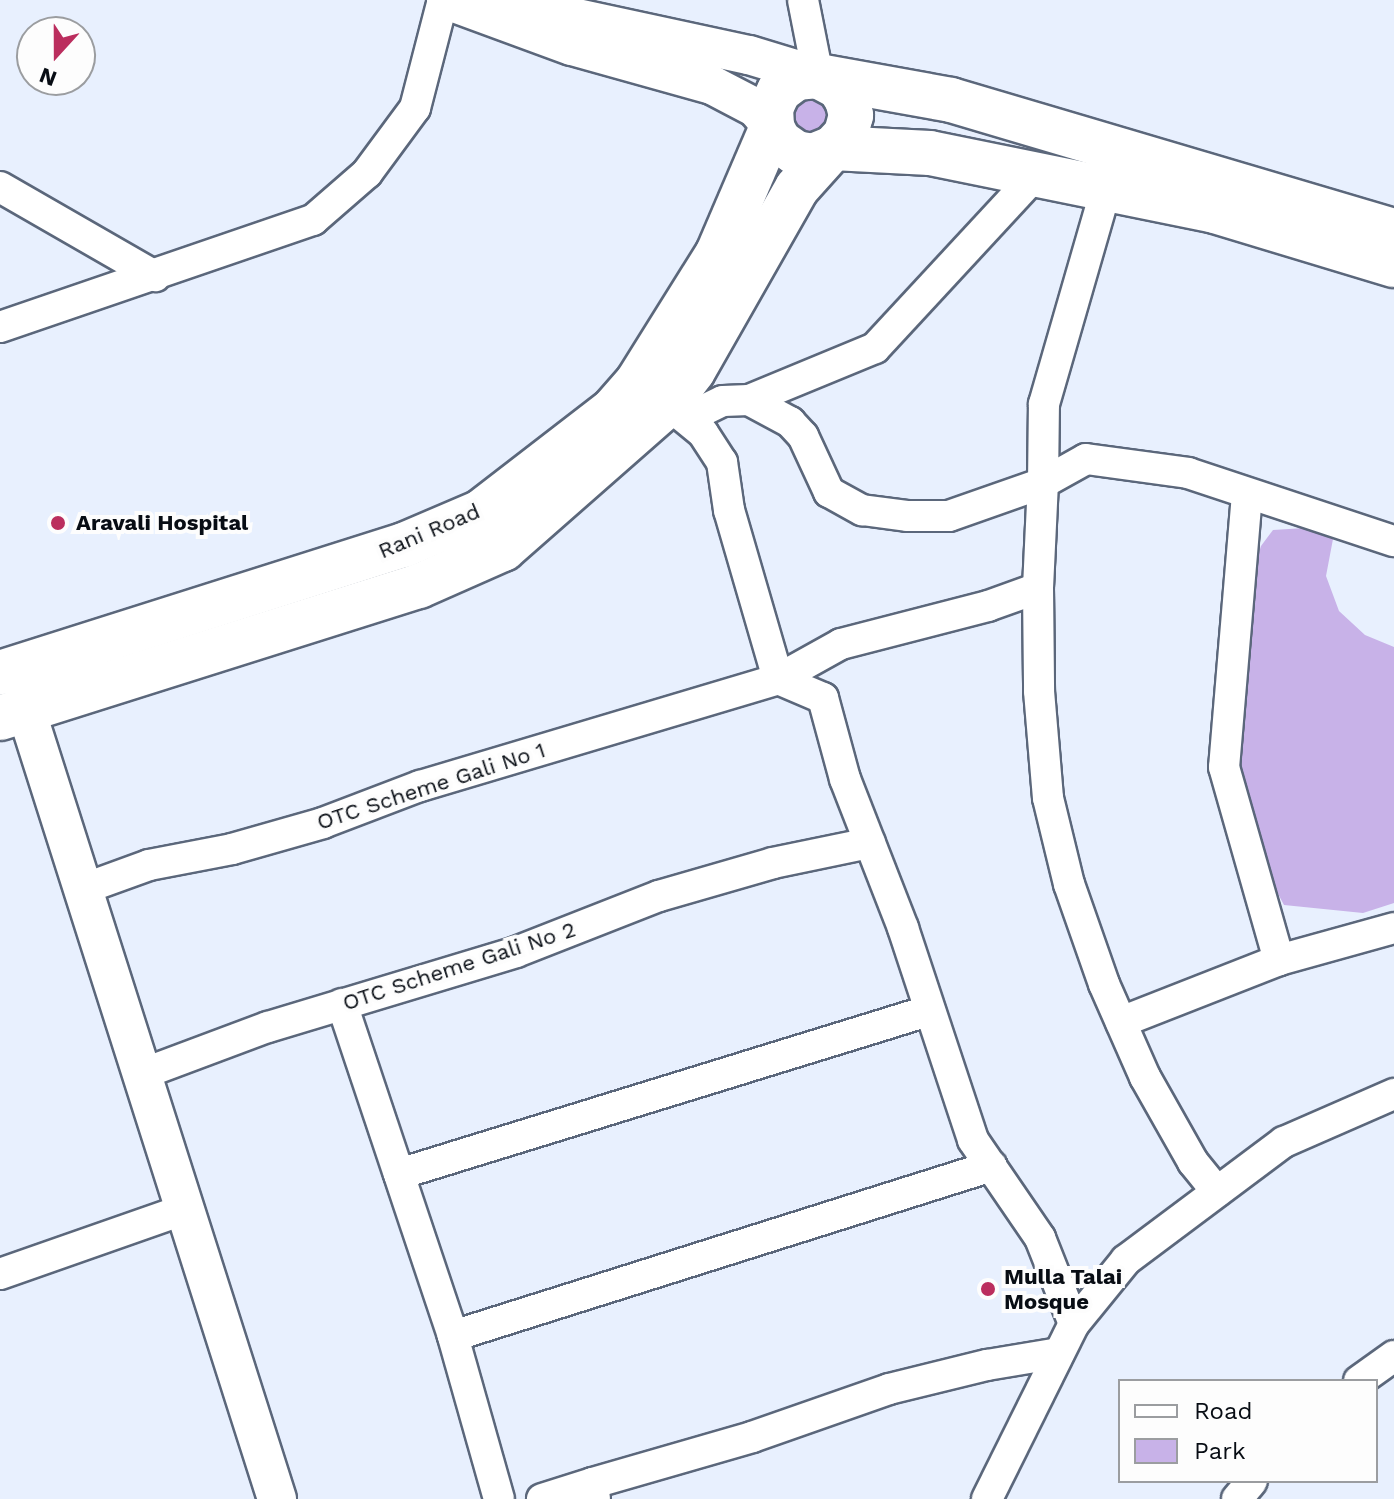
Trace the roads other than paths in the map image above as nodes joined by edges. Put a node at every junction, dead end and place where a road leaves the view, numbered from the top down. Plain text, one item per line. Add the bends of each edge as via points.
1 (803, 0) edge
2 (457, 3) edge
3 (818, 76) junction
4 (772, 127) junction
5 (833, 148) junction
6 (1035, 175) junction
7 (0, 187) edge
8 (1106, 189) junction
9 (1394, 231) edge
10 (1394, 265) edge
11 (155, 276) junction
12 (0, 327) edge
13 (653, 392) junction
14 (749, 400) junction
15 (1043, 483) junction
16 (1247, 494) junction
17 (1394, 541) edge
18 (1038, 588) junction
19 (0, 673) edge
20 (778, 679) junction
21 (13, 714) edge
22 (870, 843) junction
23 (83, 889) junction
24 (1394, 928) edge
25 (1279, 960) junction
26 (342, 1004) junction
27 (928, 1011) junction
28 (1121, 1022) junction
29 (142, 1074) junction
30 (1394, 1094) edge
31 (992, 1166) junction
32 (399, 1174) junction
33 (1217, 1192) junction
34 (186, 1209) junction
35 (0, 1274) edge
36 (1074, 1324) junction
37 (453, 1336) junction
38 (1059, 1353) junction
39 (1394, 1356) edge
40 (1362, 1379) edge
41 (1250, 1483) edge
42 (594, 1491) edge
43 (277, 1499) edge
44 (499, 1499) edge
45 (542, 1499) edge
46 (987, 1499) edge
47 (1237, 1499) edge

1 - 3 street
2 - 3 street via 568,16 749,55
2 - 4 street via 572,46 712,85 756,108
2 - 11 street via 415,108 367,173 313,220
3 - 4 highway via 796,78 779,91 771,108
3 - 5 highway via 839,87 851,115 846,134
3 - 9 highway via 951,100
4 - 5 highway via 779,141 796,153 813,156
4 - 13 highway, Rani Road
5 - 6 highway via 930,153
5 - 13 highway via 797,188 693,371
6 - 8 highway
6 - 14 street via 875,348
7 - 11 street
8 - 10 highway via 1215,211
8 - 15 street via 1044,404
11 - 12 street
13 - 14 street via 700,412 723,401
13 - 19 highway, Rani Road via 613,410 481,512 404,545
13 - 20 street via 703,433 722,462 729,510
13 - 21 highway via 503,549 419,586
14 - 15 street via 790,422 803,436 829,492 862,510 949,516
15 - 16 street via 1086,459 1188,473
15 - 18 street
16 - 17 street
16 - 25 street via 1224,767
18 - 20 street, OTC Scheme Gali No 1 via 841,644
18 - 28 street via 1048,798 1069,884
20 - 22 street via 823,698 845,779
20 - 23 street, OTC Scheme Gali No 1 via 420,786 323,823 149,865
21 - 23 street
22 - 26 street, OTC Scheme Gali No 2 via 773,863 659,896 516,952
22 - 27 street
23 - 29 street
24 - 25 street
25 - 28 street
26 - 29 street, OTC Scheme Gali No 2
26 - 32 street
27 - 31 street via 973,1140
27 - 32 street
28 - 33 street via 1145,1077 1193,1162
29 - 34 street
30 - 33 street via 1284,1142
31 - 36 street via 1040,1238
31 - 37 street
32 - 37 street
33 - 36 street via 1126,1260
34 - 35 street
34 - 43 street
36 - 38 street
37 - 44 street
38 - 42 street via 889,1389
38 - 46 street
39 - 40 street
41 - 47 street
42 - 45 street

